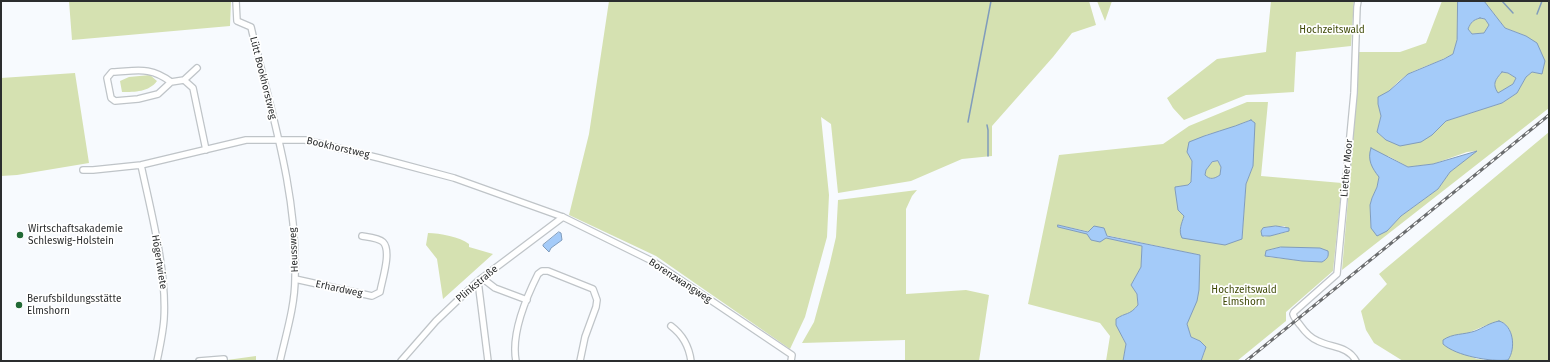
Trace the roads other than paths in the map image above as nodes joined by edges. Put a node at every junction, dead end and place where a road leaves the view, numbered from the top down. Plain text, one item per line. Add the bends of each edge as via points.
1 (236, 1) edge
2 (1358, 1) edge
3 (197, 68) dead end
4 (184, 80) junction
5 (171, 82) junction
6 (279, 139) junction
7 (206, 150) junction
8 (142, 165) junction
9 (83, 170) dead end
10 (563, 217) junction
11 (362, 236) dead end
12 (295, 279) junction
13 (480, 280) junction
14 (527, 300) junction
15 (671, 326) dead end
16 (157, 361) edge
17 (199, 361) edge
18 (224, 361) edge
19 (280, 361) edge
20 (401, 361) edge
21 (488, 361) edge
22 (516, 361) edge
23 (580, 361) edge
24 (691, 361) edge
25 (791, 361) edge
26 (1356, 361) edge

1 - 6 street, Lütt Bookhorstweg via 237,21 251,27
2 - 26 street, Liether Moor via 1354,93 1337,274 1294,312 1293,316 1311,337 1346,350
3 - 4 street
4 - 5 street
4 - 7 street via 193,88
5 - 5 street via 161,74 147,70 112,72 107,78 111,98 115,101 158,94
6 - 7 street, Bookhorstweg via 246,140
6 - 10 street, Bookhorstweg via 305,140 454,178
6 - 12 street, Heussweg via 292,216
7 - 8 street, Bookhorstweg
8 - 9 street, Bookhorstweg
8 - 16 street, Högertwiete via 164,293 164,320
10 - 13 street, Plinkstraße
10 - 25 street, Borenzwangweg via 654,262 792,355
11 - 12 street, Erhardweg via 382,240 386,246 387,257 380,292 372,296
12 - 19 street, Heussweg
13 - 14 street
13 - 20 street, Plinkstraße via 436,321
13 - 21 street
14 - 22 street via 517,328
14 - 23 street via 535,279 542,271 554,272 593,289 597,300 596,307 585,336
15 - 24 street via 684,338
17 - 18 street

